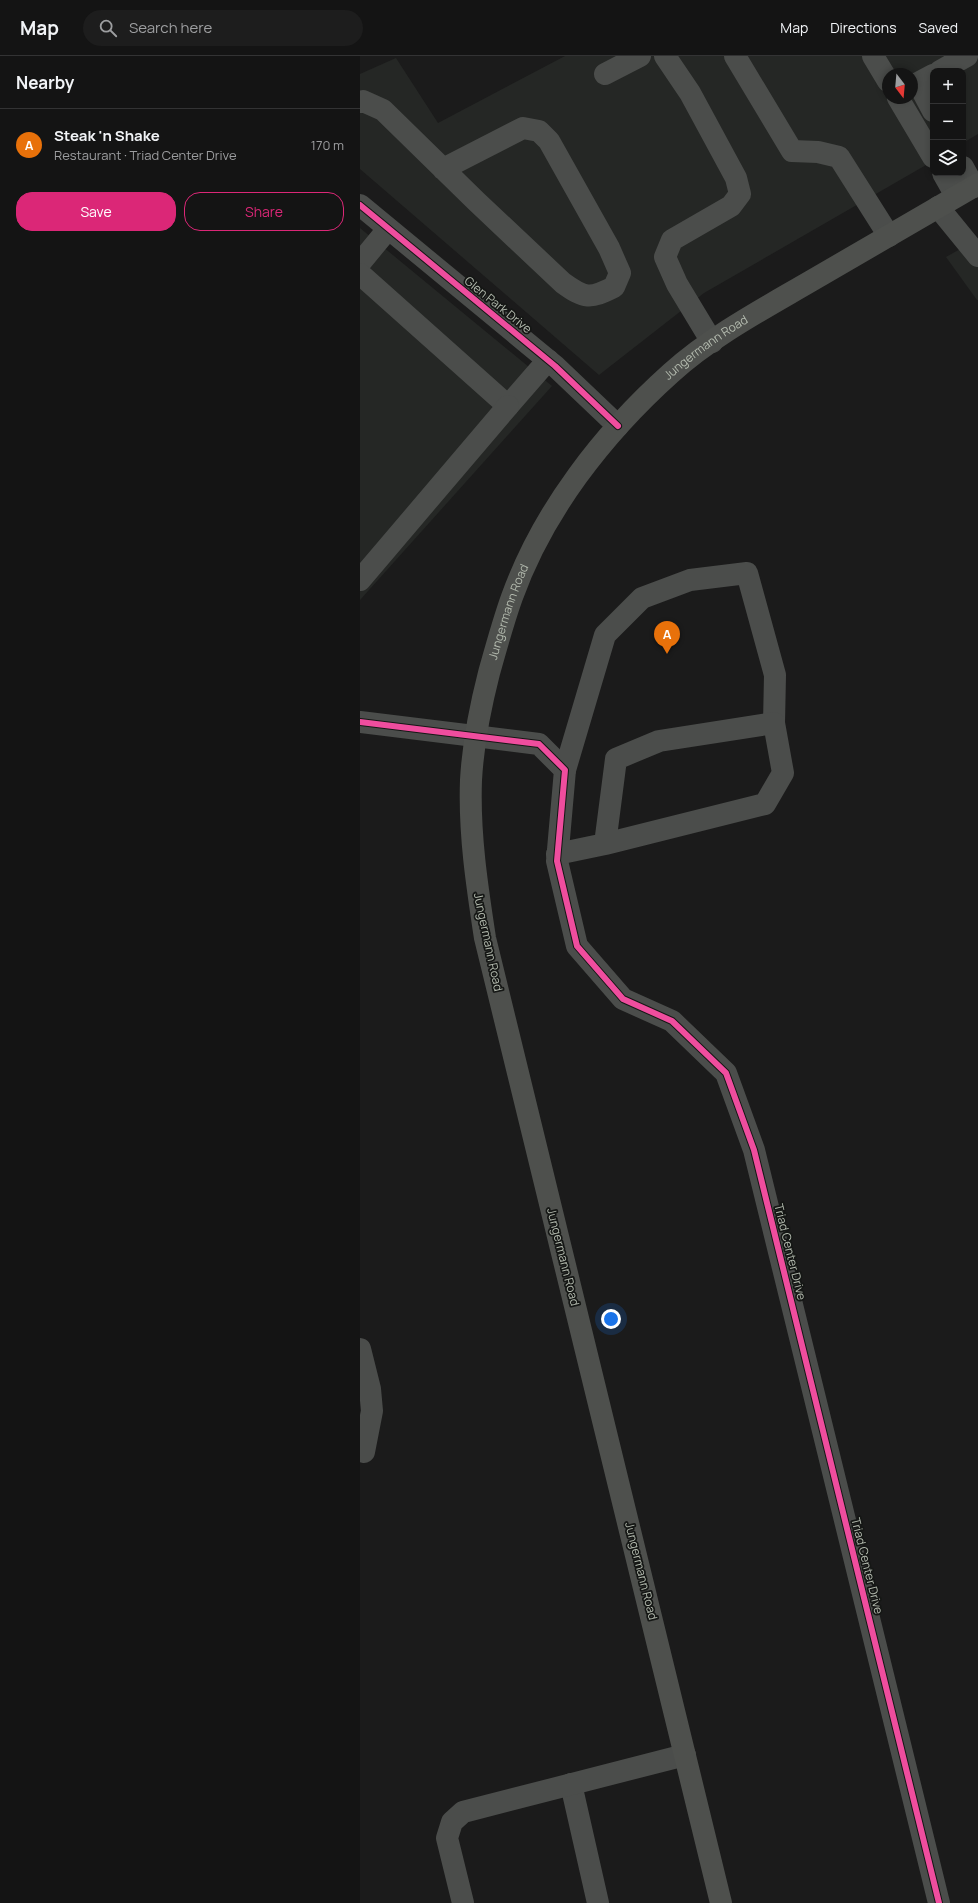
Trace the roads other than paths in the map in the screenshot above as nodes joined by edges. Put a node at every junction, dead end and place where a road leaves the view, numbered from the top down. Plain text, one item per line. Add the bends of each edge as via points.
1 (640, 56) edge
2 (665, 56) edge
3 (735, 56) edge
4 (873, 56) edge
5 (967, 56) edge
6 (945, 68) edge
7 (882, 71) edge
8 (605, 74) dead end
9 (930, 77) edge
10 (360, 102) edge
11 (902, 104) edge
12 (930, 105) edge
13 (930, 152) edge
14 (443, 169) junction
15 (948, 176) edge
16 (965, 176) edge
17 (969, 189) edge
18 (360, 205) edge
19 (938, 207) junction
20 (388, 229) junction
21 (889, 236) junction
22 (978, 256) edge
23 (360, 263) edge
24 (360, 274) edge
25 (712, 342) junction
26 (548, 360) junction
27 (508, 406) junction
28 (618, 426) junction
29 (360, 580) edge
30 (360, 722) edge
31 (774, 723) junction
32 (476, 736) junction
33 (565, 770) junction
34 (605, 844) junction
35 (557, 854) junction
36 (360, 1349) edge
37 (364, 1452) dead end
38 (685, 1755) junction
39 (571, 1784) junction
40 (463, 1903) edge
41 (598, 1903) edge
42 (721, 1903) edge
43 (939, 1903) edge

1 - 8 street
2 - 25 street via 697,106 736,178 740,194 731,206 672,240 665,257 677,284
3 - 21 street via 792,151 818,152 839,157
4 - 7 street
5 - 6 street
9 - 12 street via 918,83
10 - 14 street via 383,110
11 - 13 street
14 - 14 street via 563,283 576,292 595,296 614,287 620,273 609,248 549,141 539,131 523,128
15 - 17 street
16 - 17 street
17 - 19 main road, Jungermann Road
18 - 20 street, Glen Park Drive
19 - 21 main road, Jungermann Road
19 - 22 street
20 - 23 street
20 - 26 street, Glen Park Drive
21 - 25 main road, Jungermann Road via 752,315
24 - 27 street
25 - 28 main road, Jungermann Road via 671,373
26 - 27 street
26 - 28 street, Glen Park Drive
27 - 29 street
28 - 32 main road, Jungermann Road via 596,452 534,547 512,596 497,642
30 - 32 street
31 - 33 street, Triad Center Drive via 774,675 748,573 690,580 642,598 606,635
31 - 34 street via 659,741 616,760
31 - 34 street via 784,773 765,804
32 - 33 street via 540,744
32 - 38 main road, Jungermann Road via 471,781 474,869 485,938
33 - 35 street, Triad Center Drive
34 - 35 street
35 - 43 street, Triad Center Drive via 577,946 623,999 672,1021 726,1073 754,1150
36 - 37 street via 370,1389 372,1411
38 - 39 street
38 - 42 main road, Jungermann Road
39 - 40 street via 463,1812 452,1822 447,1838
39 - 41 street

